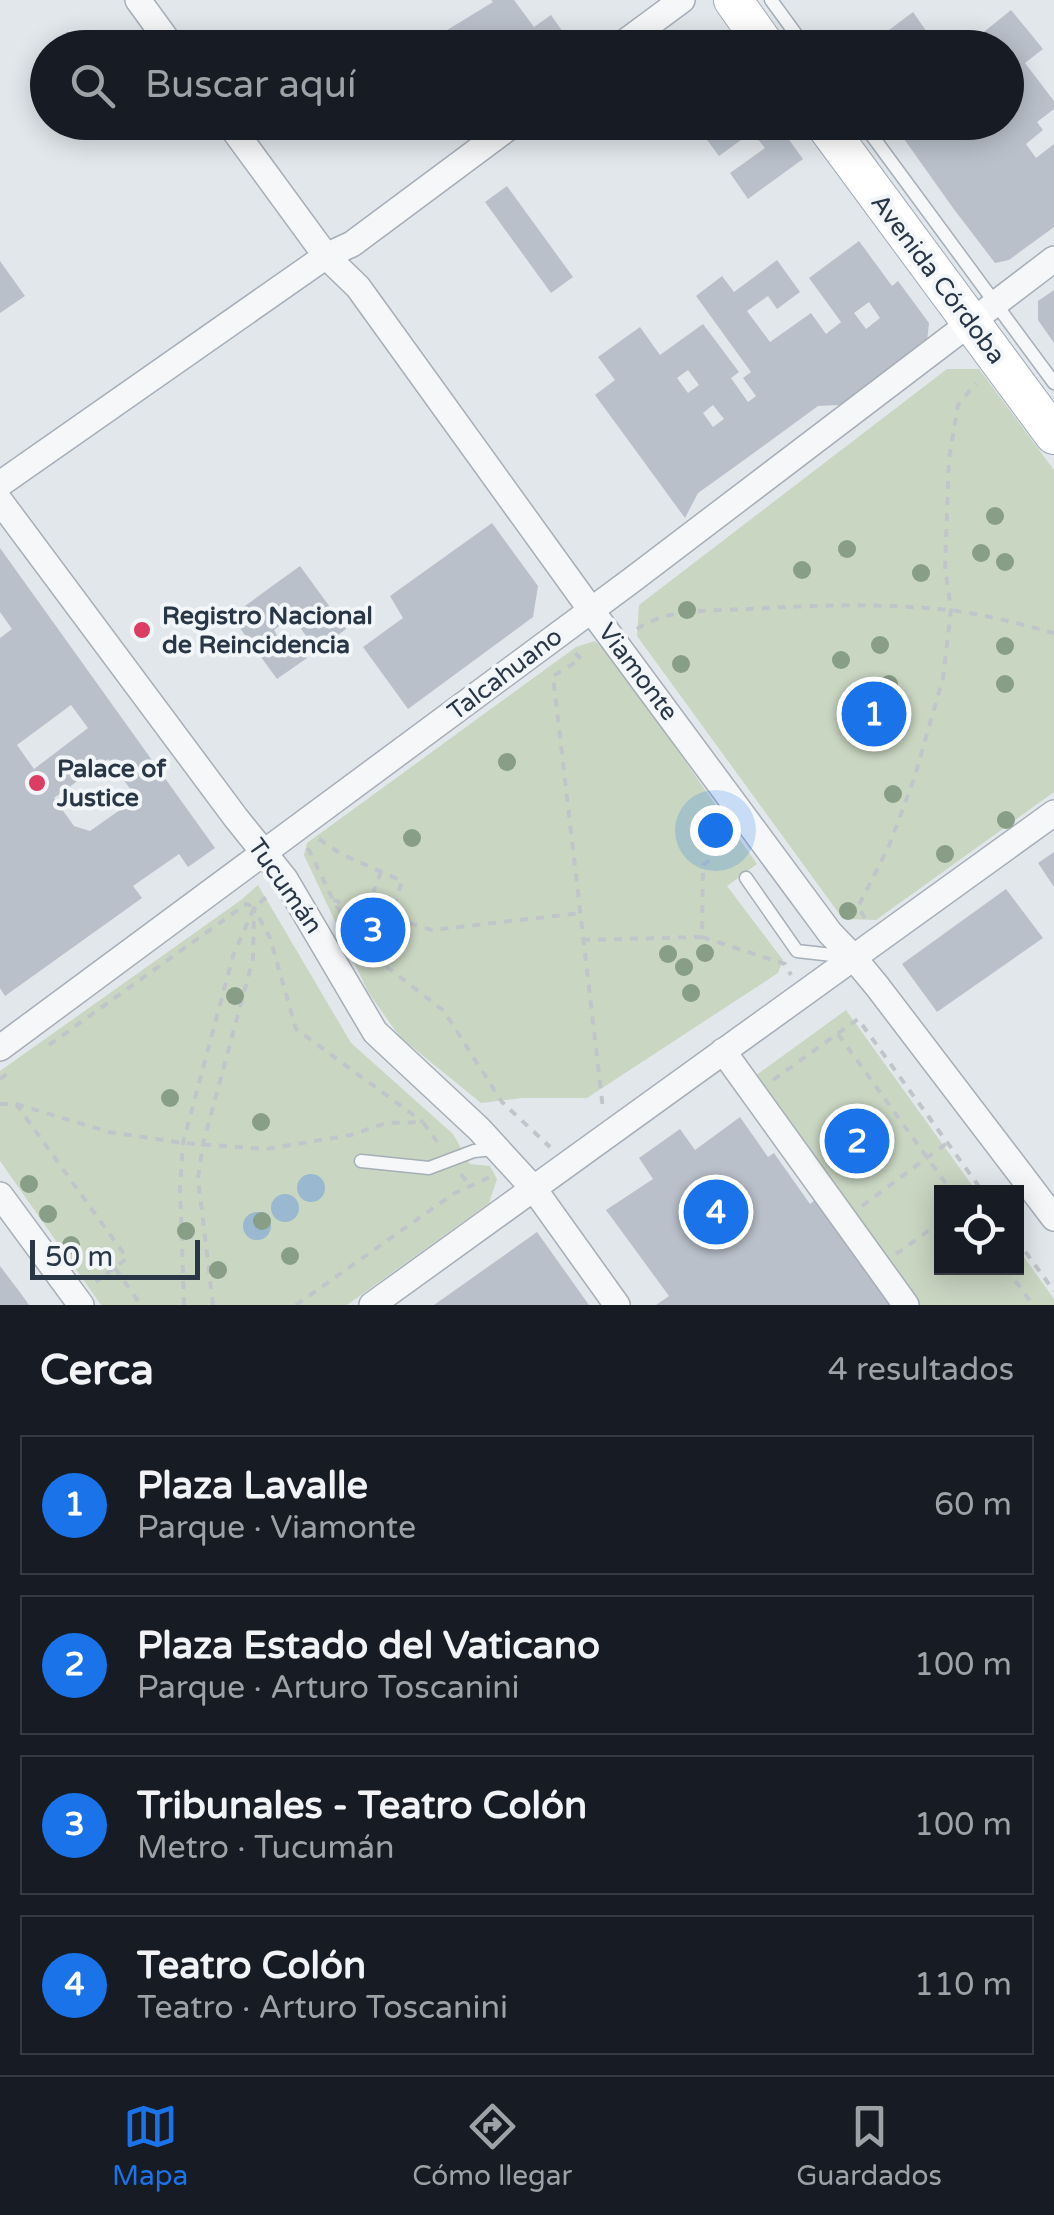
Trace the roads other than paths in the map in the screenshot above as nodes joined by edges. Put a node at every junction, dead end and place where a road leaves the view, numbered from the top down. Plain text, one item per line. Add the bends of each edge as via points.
1 (138, 0) edge
2 (682, 0) edge
3 (733, 0) edge
4 (771, 0) edge
5 (160, 30) edge
6 (642, 30) edge
7 (754, 30) edge
8 (793, 30) edge
9 (241, 140) edge
10 (492, 140) edge
11 (837, 140) edge
12 (873, 140) edge
13 (326, 256) junction
14 (1054, 259) edge
15 (983, 313) junction
16 (1054, 384) edge
17 (1054, 435) edge
18 (0, 484) edge
19 (0, 502) edge
20 (591, 610) junction
21 (1054, 813) edge
22 (264, 851) junction
23 (746, 878) dead end
24 (853, 957) junction
25 (723, 1051) junction
26 (8, 1058) edge
27 (504, 1156) junction
28 (360, 1161) dead end
29 (534, 1189) junction
30 (0, 1195) edge
31 (1054, 1218) edge
32 (78, 1301) edge
33 (372, 1305) edge
34 (617, 1305) edge
35 (906, 1305) edge

1 - 5 street
2 - 6 street
3 - 7 main road
4 - 8 lane
9 - 13 street, Viamonte
10 - 13 street via 352,244
11 - 15 main road, Avenida Córdoba
12 - 15 lane, Avenida Córdoba
13 - 18 street
13 - 20 street, Viamonte via 358,288
14 - 15 street, Talcahuano
15 - 16 lane, Avenida Córdoba
15 - 17 main road, Avenida Córdoba via 997,358
15 - 20 street, Talcahuano
19 - 22 street, Tucumán
20 - 22 street, Talcahuano
20 - 24 street, Viamonte
21 - 24 street
22 - 26 street, Talcahuano
22 - 27 street, Tucumán via 376,1032
23 - 24 lane via 797,951
24 - 25 street
24 - 31 street, Viamonte
25 - 29 street
25 - 35 street
27 - 28 lane via 474,1151 420,1169
27 - 29 street, Tucumán
29 - 33 street
29 - 34 street, Tucumán
30 - 32 street

